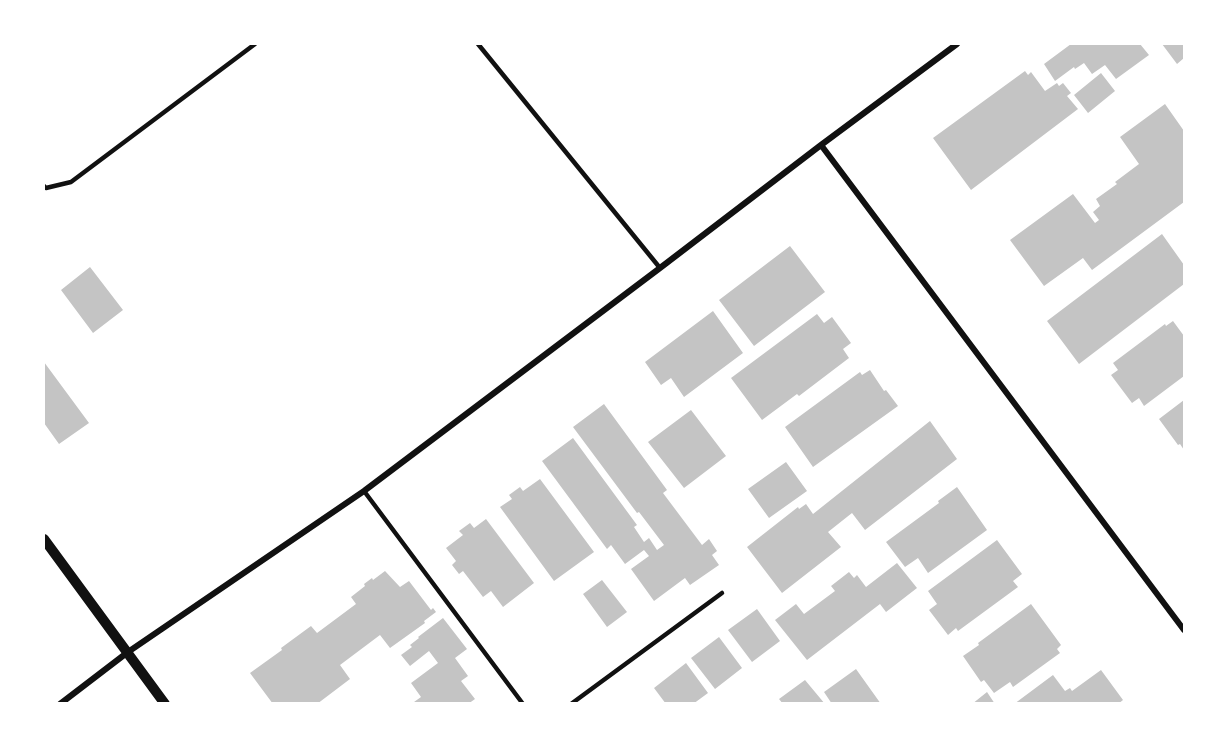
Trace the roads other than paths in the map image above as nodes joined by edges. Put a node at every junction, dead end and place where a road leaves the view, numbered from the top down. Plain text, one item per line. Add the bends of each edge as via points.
1 (255, 44) edge
2 (478, 44) edge
3 (957, 44) edge
4 (821, 145) junction
5 (44, 186) edge
6 (660, 268) junction
7 (364, 491) junction
8 (44, 538) edge
9 (722, 593) dead end
10 (1185, 630) edge
11 (128, 652) junction
12 (60, 704) edge
13 (165, 704) edge
14 (523, 704) edge
15 (571, 704) edge

1 - 5 lane via 71,182
2 - 6 lane
3 - 4 street
4 - 6 street
4 - 10 street
6 - 7 street
7 - 11 street
7 - 14 lane
8 - 11 street
9 - 15 lane
11 - 12 street
11 - 13 street

